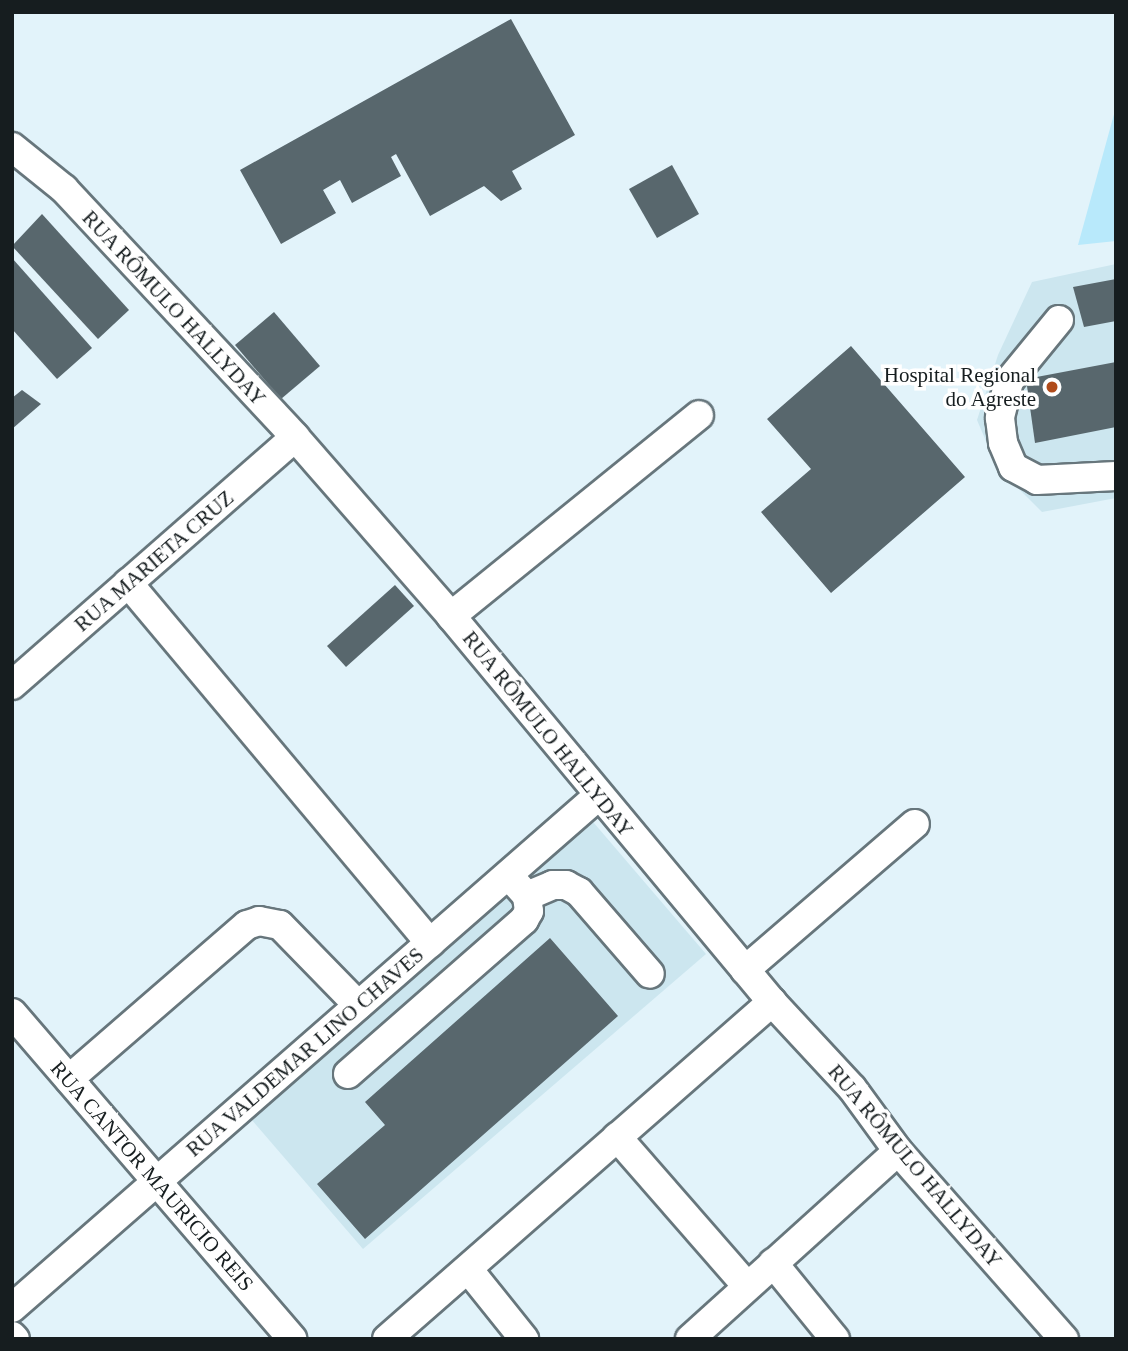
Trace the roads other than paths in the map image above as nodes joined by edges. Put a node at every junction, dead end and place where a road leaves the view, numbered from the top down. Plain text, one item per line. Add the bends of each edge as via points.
1 (12, 148) edge
2 (1059, 320) dead end
3 (699, 415) dead end
4 (295, 437) junction
5 (1116, 476) edge
6 (128, 583) junction
7 (451, 616) junction
8 (12, 685) edge
9 (598, 796) junction
10 (915, 824) dead end
11 (508, 875) junction
12 (527, 896) junction
13 (430, 943) junction
14 (745, 970) junction
15 (650, 974) dead end
16 (772, 1002) junction
17 (358, 1005) junction
18 (12, 1013) edge
19 (348, 1074) dead end
20 (69, 1079) junction
21 (617, 1137) junction
22 (898, 1151) junction
23 (156, 1181) junction
24 (773, 1263) junction
25 (468, 1269) junction
26 (747, 1286) junction
27 (12, 1308) edge
28 (703, 1334) edge
29 (292, 1339) edge
30 (387, 1339) edge
31 (524, 1339) edge
32 (835, 1339) edge
33 (1064, 1339) edge

1 - 4 street, RUA RÔMULO HALLYDAY via 64,190
2 - 5 street via 1009,381 1000,418 1003,443 1013,467 1037,480
3 - 7 street
4 - 6 street, RUA MARIETA CRUZ
4 - 7 street, RUA RÔMULO HALLYDAY
6 - 8 street, RUA MARIETA CRUZ
6 - 13 street
7 - 9 street, RUA RÔMULO HALLYDAY
9 - 11 street, RUA VALDEMAR LINO CHAVES
9 - 14 street, RUA RÔMULO HALLYDAY
10 - 14 street
11 - 12 street
11 - 13 street, RUA VALDEMAR LINO CHAVES
12 - 15 street via 553,885 579,892
12 - 19 street via 530,911 524,920
13 - 17 street, RUA VALDEMAR LINO CHAVES
14 - 16 street, RUA RÔMULO HALLYDAY
16 - 21 street
16 - 22 street, RUA RÔMULO HALLYDAY via 852,1088
17 - 20 street via 280,925 259,921 247,925
17 - 23 street, RUA VALDEMAR LINO CHAVES
18 - 20 street, RUA CANTOR MAURICIO REIS
20 - 23 street, RUA CANTOR MAURICIO REIS
21 - 25 street
21 - 26 street
22 - 24 street
22 - 33 street, RUA RÔMULO HALLYDAY
23 - 27 street, RUA VALDEMAR LINO CHAVES
23 - 29 street, RUA CANTOR MAURICIO REIS
24 - 26 street
24 - 32 street
25 - 30 street
25 - 31 street
26 - 28 street

